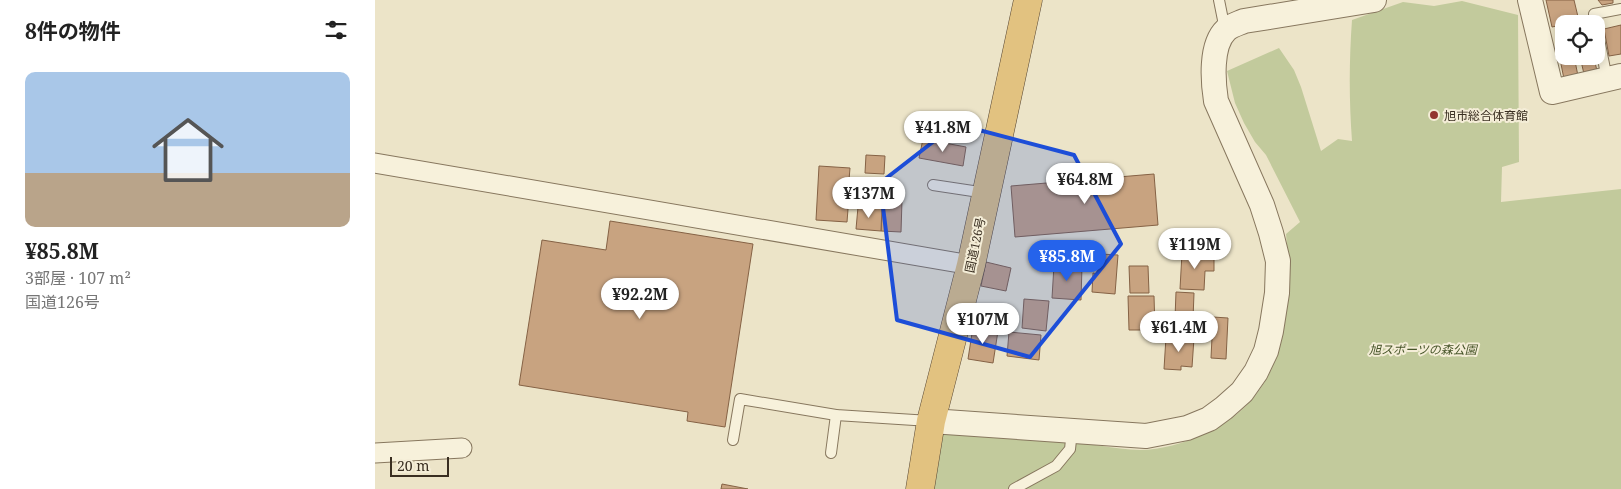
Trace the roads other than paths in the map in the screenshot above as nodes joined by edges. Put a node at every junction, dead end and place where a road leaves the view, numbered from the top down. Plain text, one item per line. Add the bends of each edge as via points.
1 (1028, 0) edge
2 (1219, 0) edge
3 (1374, 0) edge
4 (1530, 0) edge
5 (1343, 2) edge
6 (1621, 9) edge
7 (1225, 31) junction
8 (1614, 78) edge
9 (375, 163) edge
10 (933, 185) dead end
11 (986, 193) junction
12 (971, 265) junction
13 (836, 415) junction
14 (931, 421) junction
15 (1072, 431) junction
16 (733, 440) dead end
17 (462, 448) dead end
18 (375, 453) edge
19 (831, 453) dead end
20 (919, 489) edge
21 (1014, 489) edge

1 - 11 highway, 国道126号
2 - 7 lane
3 - 5 street
4 - 8 street via 1552,92
5 - 7 street via 1243,21
6 - 8 lane via 1594,14
7 - 15 street via 1216,49 1216,101 1262,205 1278,261 1277,292 1266,352 1242,392 1209,419 1187,428 1146,436
9 - 12 street
10 - 11 lane
11 - 12 highway, 国道126号
12 - 14 highway, 国道126号
13 - 14 lane
13 - 16 lane via 740,399
13 - 19 lane
14 - 15 street
14 - 20 highway, 国道126号
15 - 21 lane via 1070,449 1056,466
17 - 18 street

